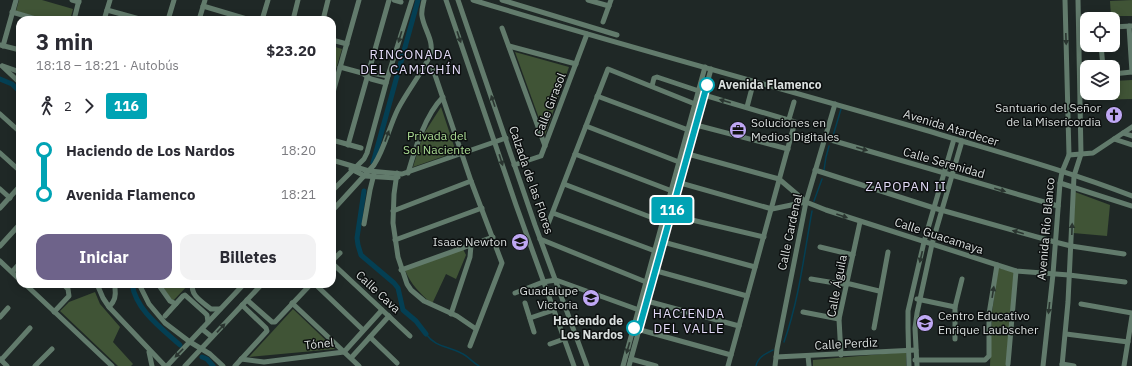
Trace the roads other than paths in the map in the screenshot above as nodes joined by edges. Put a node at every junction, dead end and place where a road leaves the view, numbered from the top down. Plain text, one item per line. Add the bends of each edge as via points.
1 (16, 0) edge
2 (72, 0) edge
3 (110, 0) edge
4 (174, 0) edge
5 (205, 0) edge
6 (268, 0) edge
7 (298, 0) edge
8 (328, 0) edge
9 (359, 0) edge
10 (389, 0) edge
11 (394, 0) edge
12 (412, 0) edge
13 (424, 0) edge
14 (446, 0) edge
15 (458, 0) edge
16 (473, 0) edge
17 (502, 0) edge
18 (588, 0) edge
19 (611, 0) edge
20 (1065, 0) edge
21 (79, 1) edge
22 (1079, 1) edge
23 (401, 2) dead end
24 (203, 6) junction
25 (609, 6) junction
26 (527, 7) junction
27 (107, 10) junction
28 (12, 12) junction
29 (525, 15) junction
30 (26, 16) edge
31 (75, 16) edge
32 (105, 16) edge
33 (129, 16) edge
34 (169, 16) edge
35 (200, 16) edge
36 (237, 16) edge
37 (263, 16) edge
38 (294, 16) edge
39 (324, 16) edge
40 (603, 22) dead end
41 (1130, 26) edge
42 (1120, 27) edge
43 (502, 28) dead end
44 (587, 34) junction
45 (617, 35) dead end
46 (336, 41) edge
47 (347, 44) junction
48 (1, 45) edge
49 (509, 46) junction
50 (16, 49) edge
51 (576, 64) junction
52 (1, 66) edge
53 (340, 67) junction
54 (708, 68) junction
55 (433, 69) dead end
56 (369, 71) junction
57 (16, 72) edge
58 (1132, 72) edge
59 (362, 73) junction
60 (1120, 73) edge
61 (388, 76) junction
62 (368, 77) junction
63 (336, 78) edge
64 (16, 79) edge
65 (386, 83) junction
66 (652, 86) junction
67 (752, 88) dead end
68 (699, 91) junction
69 (704, 95) junction
70 (597, 96) junction
71 (443, 97) junction
72 (794, 102) dead end
73 (695, 104) junction
74 (835, 104) junction
75 (747, 107) junction
76 (0, 114) edge
77 (789, 119) junction
78 (696, 125) junction
79 (586, 126) junction
80 (1132, 127) edge
81 (16, 128) edge
82 (691, 131) junction
83 (1123, 132) junction
84 (1132, 136) edge
85 (506, 138) junction
86 (824, 138) junction
87 (1114, 138) junction
88 (954, 139) junction
89 (336, 141) edge
90 (495, 141) junction
91 (962, 141) junction
92 (348, 145) junction
93 (1132, 145) edge
94 (545, 146) junction
95 (361, 148) dead end
96 (788, 149) junction
97 (0, 152) edge
98 (462, 154) junction
99 (575, 154) junction
100 (688, 154) junction
101 (1081, 154) junction
102 (1069, 155) junction
103 (336, 161) edge
104 (679, 162) junction
105 (514, 165) junction
106 (16, 167) edge
107 (354, 168) junction
108 (369, 170) junction
109 (815, 170) junction
110 (376, 171) junction
111 (1062, 172) junction
112 (408, 173) junction
113 (944, 174) junction
114 (398, 175) junction
115 (365, 176) junction
116 (373, 176) junction
117 (952, 176) junction
118 (1074, 176) junction
119 (780, 180) junction
120 (471, 181) junction
121 (677, 182) junction
122 (1060, 183) junction
123 (564, 184) junction
124 (336, 187) edge
125 (1073, 188) junction
126 (0, 189) edge
127 (16, 191) edge
128 (672, 191) junction
129 (1132, 196) edge
130 (10, 198) junction
131 (806, 202) junction
132 (1058, 206) junction
133 (1132, 206) edge
134 (336, 207) edge
135 (0, 208) edge
136 (482, 208) junction
137 (934, 208) junction
138 (772, 209) junction
139 (393, 211) junction
140 (942, 211) junction
141 (552, 213) junction
142 (671, 215) junction
143 (860, 222) junction
144 (666, 223) junction
145 (364, 224) dead end
146 (548, 224) dead end
147 (16, 228) edge
148 (537, 229) junction
149 (526, 233) junction
150 (492, 237) junction
151 (764, 238) junction
152 (540, 239) junction
153 (395, 240) junction
154 (663, 242) junction
155 (924, 242) junction
156 (1055, 242) junction
157 (932, 244) junction
158 (471, 245) junction
159 (0, 246) edge
160 (1071, 246) junction
161 (820, 247) dead end
162 (655, 251) junction
163 (888, 252) dead end
164 (340, 253) dead end
165 (1124, 254) dead end
166 (853, 255) junction
167 (336, 258) edge
168 (0, 261) edge
169 (997, 265) junction
170 (336, 266) edge
171 (755, 267) junction
172 (16, 268) edge
173 (401, 270) junction
174 (653, 270) junction
175 (1016, 271) junction
176 (12, 272) junction
177 (1052, 274) junction
178 (1069, 275) junction
179 (16, 276) edge
180 (811, 279) dead end
181 (962, 279) dead end
182 (556, 280) junction
183 (544, 282) junction
184 (646, 282) junction
185 (1125, 282) dead end
186 (846, 284) junction
187 (29, 288) edge
188 (67, 288) edge
189 (99, 288) edge
190 (114, 288) dead end
191 (141, 288) edge
192 (161, 288) edge
193 (192, 288) edge
194 (240, 288) edge
195 (258, 288) edge
196 (307, 288) edge
197 (319, 288) edge
198 (880, 292) junction
199 (515, 293) dead end
200 (748, 296) junction
201 (912, 298) junction
202 (247, 300) junction
203 (919, 300) junction
204 (647, 301) junction
205 (525, 303) dead end
206 (176, 304) junction
207 (292, 304) junction
208 (1081, 304) dead end
209 (242, 305) junction
210 (203, 306) junction
211 (109, 307) junction
212 (956, 307) junction
213 (8, 308) dead end
214 (220, 309) junction
215 (257, 309) junction
216 (382, 310) junction
217 (554, 310) junction
218 (639, 310) junction
219 (54, 312) junction
220 (803, 312) dead end
221 (252, 314) junction
222 (451, 314) junction
223 (1132, 315) edge
224 (165, 316) dead end
225 (390, 316) junction
226 (0, 317) edge
227 (530, 318) junction
228 (839, 319) junction
229 (208, 322) junction
230 (739, 326) junction
231 (30, 328) dead end
232 (874, 328) dead end
233 (1131, 328) edge
234 (202, 329) junction
235 (476, 329) junction
236 (637, 329) junction
237 (363, 330) junction
238 (534, 332) dead end
239 (1066, 334) junction
240 (410, 336) dead end
241 (212, 337) junction
242 (370, 337) junction
243 (564, 339) junction
244 (955, 339) dead end
245 (190, 342) junction
246 (1128, 342) junction
247 (550, 344) dead end
248 (470, 346) dead end
249 (52, 349) dead end
250 (201, 349) junction
251 (908, 350) junction
252 (916, 350) junction
253 (149, 351) junction
254 (344, 352) junction
255 (731, 355) junction
256 (841, 355) junction
257 (808, 356) junction
258 (776, 357) junction
259 (351, 358) junction
260 (0, 359) edge
261 (240, 359) junction
262 (631, 359) junction
263 (397, 363) dead end
264 (909, 363) edge
265 (917, 363) edge
266 (1008, 364) dead end
267 (1062, 365) edge
268 (7, 366) edge
269 (36, 366) edge
270 (112, 366) edge
271 (152, 366) edge
272 (166, 366) edge
273 (185, 366) edge
274 (223, 366) edge
275 (234, 366) edge
276 (359, 366) edge
277 (574, 366) edge
278 (587, 366) edge
279 (623, 366) edge
280 (629, 366) edge
281 (656, 366) edge
282 (728, 366) edge
283 (775, 366) edge
284 (809, 366) edge
285 (1043, 366) edge
286 (1074, 366) edge
287 (1124, 366) edge

1 - 28 street
2 - 21 street
3 - 27 street
4 - 34 street
5 - 24 street
6 - 37 street
7 - 38 street
8 - 39 street
9 - 47 street
10 - 56 street
11 - 23 street
12 -> 61 street
108 -> 13 street via 378,158 399,107 430,56 431,41 422,17
14 -> 90 street, Calzada de las Flores
85 -> 15 street, Calzada de las Flores
16 - 29 street
17 - 26 street
18 - 25 street
19 - 25 street
20 -> 102 street, Avenida Río Blanco
21 - 31 street
22 - 101 street, Avenida Río Blanco
24 - 35 street
24 - 36 street
25 - 40 street
26 - 29 street
26 - 45 street
27 - 32 street
27 - 33 street
28 - 30 street
28 - 48 street
29 - 44 street
41 - 42 street
41 - 58 street
43 - 49 street
44 - 51 street, Calle Girasol
44 - 54 street
46 - 47 street
47 - 53 street
48 - 50 street
49 - 51 street
49 - 94 street
51 - 94 street, Calle Girasol
52 - 57 street
52 - 64 street
53 - 59 street
53 - 63 street
54 - 68 street
54 - 69 street
54 - 74 street
55 - 71 street
56 - 59 street
56 - 61 street
56 - 62 street
58 - 60 street
59 - 62 street
61 - 65 street
62 - 65 street
62 - 92 street
65 - 107 street via 368,152
66 - 68 street via 656,77
66 - 70 street via 608,69
66 - 73 street
67 - 75 street
68 - 73 street
75 -> 69 street
69 - 78 street
70 - 79 street
70 - 82 street
71 - 98 street
71 - 112 street via 418,142
72 - 77 street
73 - 82 street
74 - 86 street, Calle Cardenal
74 - 88 street, Avenida Atardecer
75 - 77 street
76 - 81 street
77 - 96 street via 795,122
78 - 82 street
78 - 96 street
79 - 99 street
79 - 104 street
80 - 83 street
82 - 100 street
82 - 104 street
83 - 84 street
83 - 87 street
85 - 90 street
85 - 105 street, Calzada de las Flores
86 - 109 street, Calle Cardenal
86 -> 113 street, Calle Serenidad
87 - 93 street
87 - 101 street via 1093,153
88 - 91 street, Avenida Atardecer
88 - 113 street
89 - 92 street
90 - 98 street
90 -> 149 street, Calzada de las Flores
91 - 111 street, Avenida Atardecer
91 - 117 street
92 - 95 street
94 - 105 street, Calle Girasol via 541,156
96 - 119 street
97 - 106 street
98 - 112 street
98 - 120 street
99 - 123 street
99 - 128 street
100 - 119 street
100 - 121 street
101 - 102 street
101 - 118 street, Avenida Río Blanco
102 - 111 street, Avenida Río Blanco
103 - 107 street
104 - 121 street
105 - 148 street, Calzada de las Flores
107 - 108 street
107 - 115 street
107 - 124 street
108 - 110 street
108 - 115 street
109 - 131 street, Calle Cardenal
109 - 137 street
110 - 114 street
110 - 116 street
111 - 118 street, Avenida Atardecer
111 - 122 street, Avenida Río Blanco
112 - 114 street
113 - 117 street, Calle Serenidad
113 - 137 street
114 - 116 street
114 - 139 street
115 - 116 street
115 - 134 street
116 - 145 street
117 -> 132 street, Calle Serenidad
117 - 140 street
118 - 125 street, Avenida Río Blanco
118 - 129 street, Avenida Atardecer
119 - 131 street, Calle Guacamaya
119 - 138 street
120 - 136 street
120 - 139 street
121 - 128 street
121 - 138 street
121 - 142 street
122 - 125 street
122 - 132 street, Avenida Río Blanco
123 - 141 street
123 - 144 street
125 - 133 street
160 -> 125 street, Avenida Río Blanco
126 - 130 street
127 - 130 street
128 - 144 street
130 - 135 street
131 - 138 street
131 -> 143 street, Calle Guacamaya
131 - 258 street, Calle Cardenal
132 - 156 street, Avenida Río Blanco
136 - 150 street
136 - 153 street
137 - 140 street
137 - 155 street
138 - 151 street
139 - 153 street
156 -> 140 street
140 - 157 street
141 - 146 street
141 - 162 street
142 - 144 street
142 - 151 street
143 - 155 street, Calle Guacamaya
143 - 166 street, Calle Águila
144 - 154 street
144 - 162 street
147 - 159 street
148 - 149 street
148 - 152 street, Calzada de las Flores
149 - 183 street, Calzada de las Flores
150 - 158 street
150 - 235 street via 502,263
151 - 171 street
152 - 182 street, Calzada de las Flores
152 - 184 street
153 - 173 street
154 - 171 street
154 - 174 street
155 - 157 street, Calle Guacamaya
155 -> 201 street
156 - 160 street
156 - 177 street, Avenida Río Blanco
157 - 169 street, Calle Guacamaya
157 - 203 street
158 - 173 street
158 - 222 street via 470,257
160 - 165 street
160 - 178 street, Avenida Río Blanco
161 - 166 street
162 - 174 street
163 - 198 street
164 - 167 street
166 - 186 street, Calle Águila
168 - 176 street
169 - 175 street, Calle Guacamaya
265 -> 169 street via 988,358 989,314
170 - 216 street, Calle Cava
171 - 200 street
172 - 176 street
173 - 222 street via 416,295
174 - 184 street
174 - 200 street
174 - 204 street
175 - 177 street, Calle Guacamaya
175 - 266 street
176 - 179 street
177 - 178 street, Calle Guacamaya
177 -> 285 street, Avenida Río Blanco
178 - 185 street, Calle Guacamaya
178 - 239 street, Avenida Río Blanco
180 - 186 street
181 - 212 street
182 - 183 street
182 - 218 street
182 - 278 street, Calzada de las Flores
183 - 199 street
183 - 217 street, Calzada de las Flores
184 - 218 street
186 - 198 street
186 - 228 street, Calle Águila
187 - 219 street
188 - 219 street via 69,296
189 - 211 street
190 - 211 street via 115,300
191 - 245 street via 149,304 165,323
192 - 206 street via 170,301
193 - 210 street
194 - 214 street
195 - 202 street
196 - 207 street
197 - 237 street
198 - 232 street
200 - 230 street
201 - 203 street
201 - 251 street via 908,319
202 - 209 street
202 - 215 street
203 - 212 street
203 - 252 street
204 - 230 street
204 - 236 street
205 - 227 street
206 - 210 street via 183,296 187,296
206 - 224 street
207 - 215 street via 275,322
207 - 254 street
208 - 223 street
209 - 221 street
241 -> 209 street
210 - 214 street via 213,310
210 - 229 street
211 - 253 street
212 - 244 street
213 - 226 street
214 - 229 street
215 - 221 street
216 - 225 street, Calle Cava
216 - 237 street, Tónel
217 - 227 street
217 - 243 street, Calzada de las Flores
218 - 236 street
219 - 270 street
220 - 228 street
221 - 261 street via 267,331
222 - 235 street
223 - 233 street
225 - 240 street, Calle Cava
225 - 242 street
227 - 238 street
228 - 256 street, Calle Águila
229 - 234 street
230 - 255 street
231 - 260 street
233 - 246 street
234 - 241 street
234 - 245 street
235 - 248 street
236 - 255 street
236 - 262 street
236 -> 279 street
237 - 254 street, Tónel
239 - 246 street
239 - 267 street, Avenida Río Blanco
241 - 250 street
242 - 259 street
242 - 263 street
243 - 247 street
243 - 277 street, Calzada de las Flores
245 - 250 street
245 -> 272 street
246 - 287 street
249 - 269 street
250 - 273 street
250 - 274 street
251 - 252 street, Calle Perdiz
251 - 256 street, Calle Perdiz
251 - 264 street
252 - 265 street
253 - 271 street
253 - 272 street
254 - 259 street
254 - 261 street, Tónel via 264,362
255 - 282 street
256 - 257 street, Calle Perdiz
257 - 258 street, Calle Perdiz
257 - 284 street
258 - 283 street, Calle Cardenal
259 - 276 street
260 - 268 street
261 - 275 street
262 - 280 street
262 - 281 street
264 - 265 street
267 - 286 street

